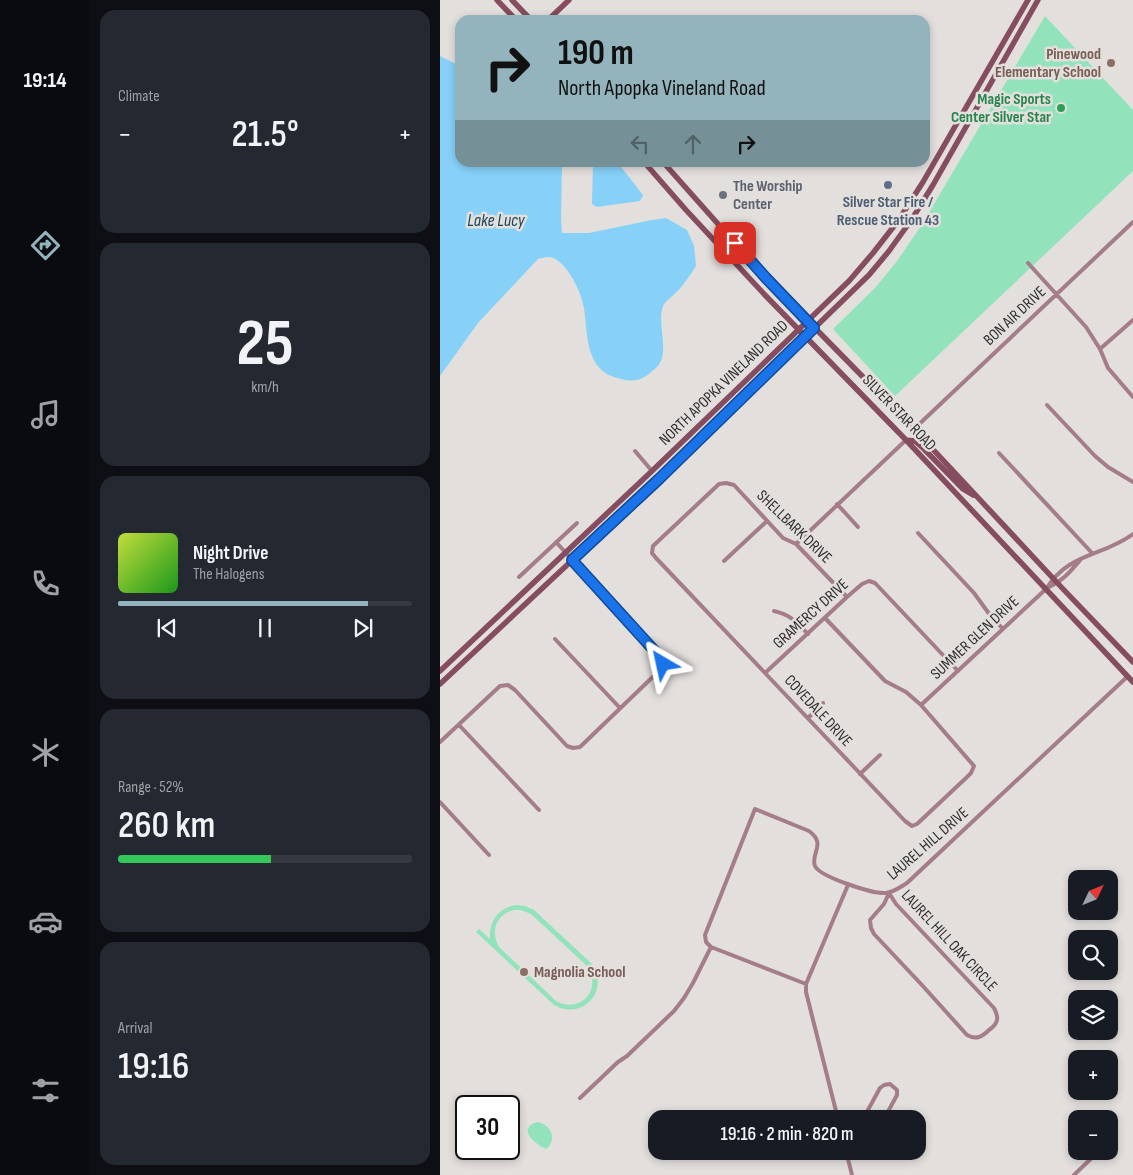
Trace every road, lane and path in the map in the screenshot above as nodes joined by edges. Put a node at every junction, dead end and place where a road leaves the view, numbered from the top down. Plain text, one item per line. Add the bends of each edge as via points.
1 (497, 0) edge
2 (512, 0) edge
3 (570, 0) edge
4 (1028, 0) edge
5 (1038, 0) edge
6 (511, 15) edge
7 (526, 15) edge
8 (554, 15) edge
9 (990, 66) junction
10 (998, 70) junction
11 (648, 167) edge
12 (667, 167) edge
13 (1133, 222) edge
14 (1028, 263) dead end
15 (1056, 294) junction
16 (808, 320) junction
17 (1133, 320) edge
18 (814, 328) junction
19 (798, 329) junction
20 (805, 336) junction
21 (1100, 350) junction
22 (1133, 397) edge
23 (1047, 405) dead end
24 (914, 429) junction
25 (906, 440) junction
26 (635, 451) dead end
27 (999, 453) dead end
28 (652, 471) junction
29 (1133, 482) edge
30 (977, 497) junction
31 (838, 504) junction
32 (767, 522) junction
33 (577, 523) dead end
34 (858, 527) dead end
35 (918, 533) dead end
36 (1133, 534) edge
37 (556, 542) junction
38 (796, 544) junction
39 (653, 546) joint
40 (565, 553) junction
41 (1092, 553) junction
42 (1082, 558) junction
43 (572, 560) junction
44 (724, 561) dead end
45 (519, 577) dead end
46 (1053, 578) junction
47 (1058, 583) junction
48 (1046, 589) junction
49 (847, 598) junction
50 (774, 611) dead end
51 (825, 618) junction
52 (1003, 628) junction
53 (808, 634) junction
54 (555, 639) dead end
55 (1133, 662) edge
56 (440, 671) edge
57 (958, 671) junction
58 (765, 673) junction
59 (1130, 676) edge
60 (1133, 682) edge
61 (440, 684) edge
62 (823, 703) dead end
63 (921, 705) junction
64 (620, 708) junction
65 (808, 718) junction
66 (459, 725) junction
67 (440, 742) edge
68 (880, 755) dead end
69 (860, 774) junction
70 (440, 802) edge
71 (539, 810) dead end
72 (490, 855) dead end
73 (848, 885) junction
74 (888, 893) junction
75 (711, 947) junction
76 (806, 984) junction
77 (580, 1098) dead end
78 (836, 1110) edge
79 (867, 1110) edge
80 (889, 1110) edge
81 (848, 1160) edge
82 (1090, 1160) edge
83 (852, 1175) edge
84 (1074, 1175) edge

1 - 6 main road
2 - 7 main road
3 - 8 main road
4 - 9 main road, NORTH APOPKA VINELAND ROAD
5 - 10 main road, NORTH APOPKA VINELAND ROAD
9 - 10 street
9 - 16 main road, NORTH APOPKA VINELAND ROAD via 898,221 849,281
10 - 18 main road, NORTH APOPKA VINELAND ROAD via 932,186 889,251
11 - 19 main road, SILVER STAR ROAD
12 - 16 main road, SILVER STAR ROAD via 766,278
13 - 15 street, BON AIR DRIVE
14 - 15 street
15 - 21 street via 1086,327
15 - 24 street, BON AIR DRIVE
16 - 18 main road, SILVER STAR ROAD
16 - 19 main road, NORTH APOPKA VINELAND ROAD
17 - 21 street
18 - 20 main road, NORTH APOPKA VINELAND ROAD
18 - 24 main road, SILVER STAR ROAD
19 - 20 main road, SILVER STAR ROAD
19 - 28 main road, NORTH APOPKA VINELAND ROAD
20 - 25 main road, SILVER STAR ROAD
20 - 43 main road, NORTH APOPKA VINELAND ROAD
21 - 22 street via 1108,368
23 - 29 street via 1108,467
24 - 30 main road, SILVER STAR ROAD
25 - 30 main road via 915,441 963,490
25 - 31 street
25 - 48 main road, SILVER STAR ROAD
26 - 28 street
27 - 41 street
28 - 40 main road, NORTH APOPKA VINELAND ROAD
30 - 46 main road, SILVER STAR ROAD
31 - 34 street
31 - 38 street
32 - 38 street, SHELLBARK DRIVE via 783,538
32 - 39 street, SHELLBARK DRIVE via 734,486 719,484
32 - 44 street
33 - 37 street
35 - 52 street
36 - 41 street via 1107,549
37 - 40 street
37 - 45 street
38 - 49 street, SHELLBARK DRIVE
39 - 58 street, COVEDALE DRIVE via 652,553 656,558
40 - 43 street
40 - 56 main road, NORTH APOPKA VINELAND ROAD
41 - 42 street
42 - 46 street
42 - 47 street
43 - 61 main road, NORTH APOPKA VINELAND ROAD
43 - 64 street via 663,664
46 - 47 main road, SILVER STAR ROAD
46 - 48 street
47 - 48 street
47 - 55 main road, SILVER STAR ROAD
48 - 52 street, SUMMER GLEN DRIVE
48 - 59 main road, SILVER STAR ROAD
49 - 51 street, GRAMERCY DRIVE
49 - 57 street, GRAMERCY DRIVE via 862,584 876,583
50 - 53 street via 793,618
51 - 53 street, GRAMERCY DRIVE
51 - 63 street via 885,681
52 - 57 street, SUMMER GLEN DRIVE
53 - 58 street, GRAMERCY DRIVE
54 - 64 street
57 - 63 street, SUMMER GLEN DRIVE
58 - 65 street, COVEDALE DRIVE
59 - 60 main road, SILVER STAR ROAD
59 - 74 street, LAUREL HILL DRIVE via 907,883
62 - 65 street
63 - 69 street, COVEDALE DRIVE via 974,766 966,778 912,826
64 - 66 street via 580,747 573,748 567,746 508,685 500,686
65 - 69 street, COVEDALE DRIVE
66 - 67 street
66 - 71 street
68 - 69 street
70 - 72 street
73 - 74 street, LAUREL HILL DRIVE
73 - 75 street, LAUREL HILL DRIVE via 816,867 814,861 818,848 813,834 755,810 706,936
73 - 76 street
74 - 74 street, LAUREL HILL OAK CIRCLE via 884,904 870,920 874,934 967,1035 972,1038 983,1036 997,1020 994,1008
75 - 76 street
75 - 77 street via 674,1011
76 - 78 street
79 - 80 street via 880,1088 890,1084 897,1090 897,1095
81 - 83 street
82 - 84 street

